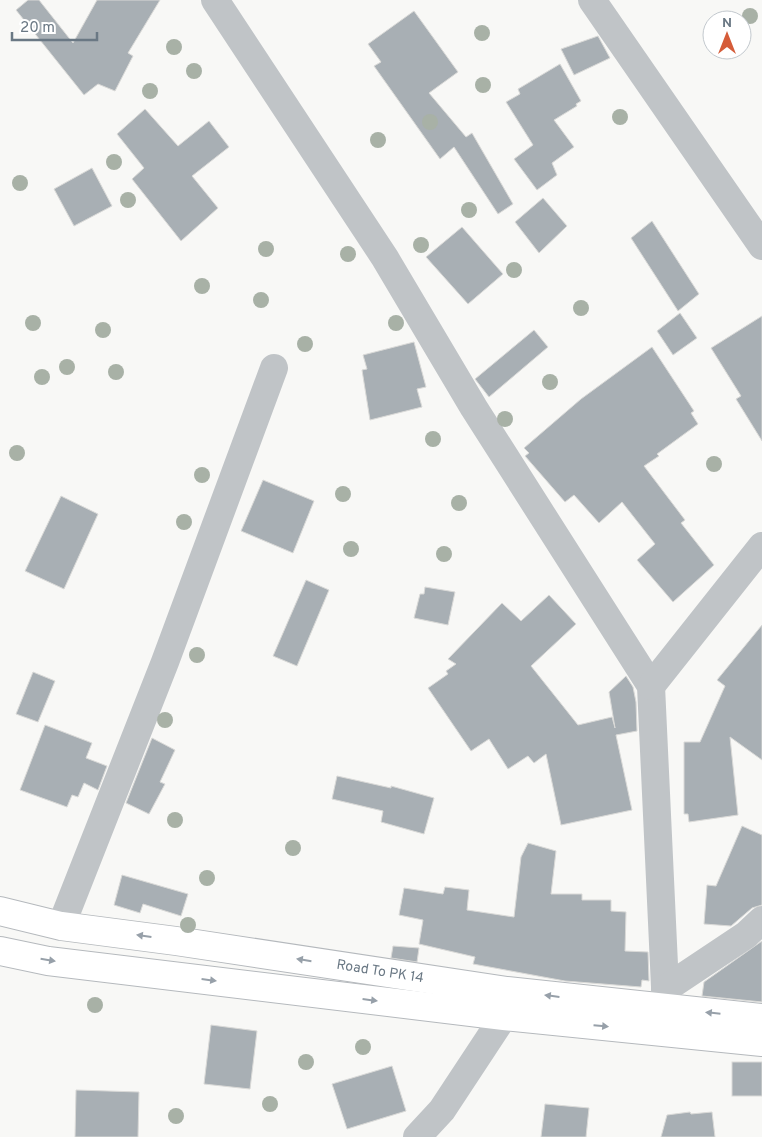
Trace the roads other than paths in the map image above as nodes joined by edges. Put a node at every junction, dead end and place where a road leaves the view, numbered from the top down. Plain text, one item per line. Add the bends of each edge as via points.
1 (215, 0) edge
2 (592, 0) edge
3 (762, 246) edge
4 (274, 368) dead end
5 (762, 546) edge
6 (651, 686) junction
7 (0, 911) edge
8 (762, 920) edge
9 (61, 926) junction
10 (0, 951) edge
11 (665, 998) junction
12 (504, 1016) junction
13 (762, 1018) edge
14 (762, 1042) edge
15 (417, 1137) edge

1 - 6 street via 385,258 474,408
2 - 3 street
4 - 9 street
5 - 6 street
6 - 11 street
7 - 9 main road, Road To PK 14
8 - 11 street
11 -> 9 main road, Road To PK 14 via 507,991
10 -> 12 main road, Road To PK 14 via 48,960
13 -> 11 main road, Road To PK 14
12 -> 14 main road, Road To PK 14
12 - 15 street via 442,1110

